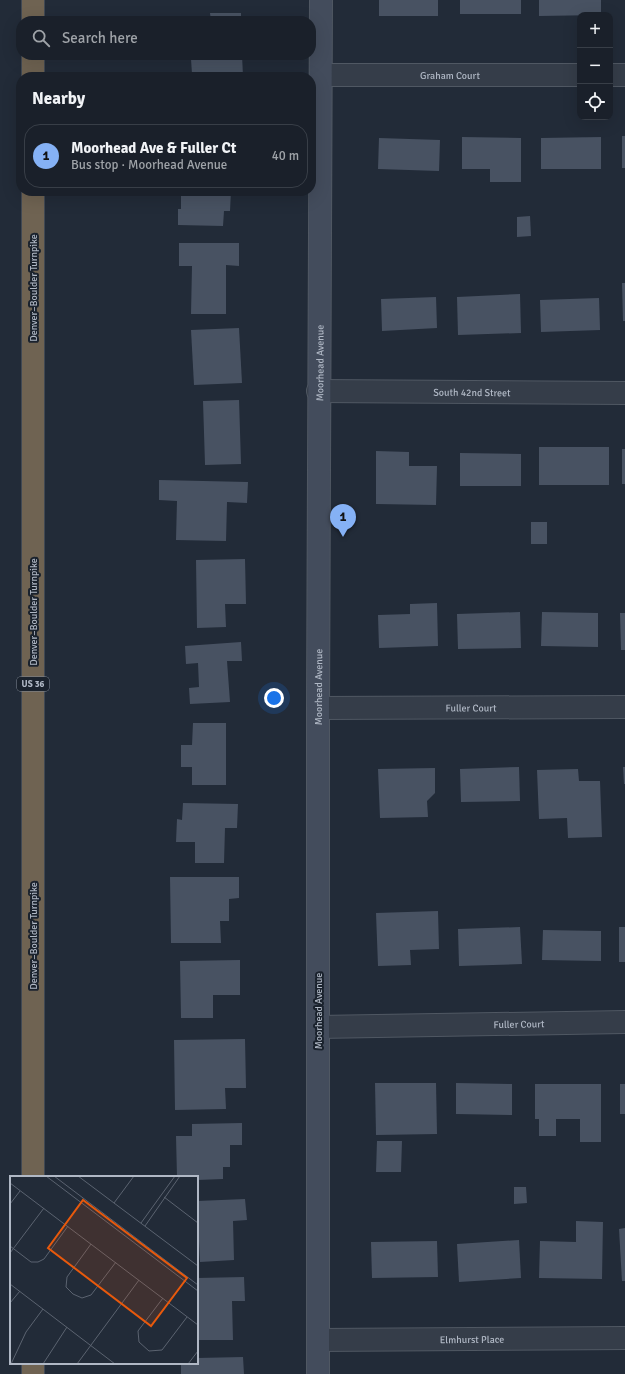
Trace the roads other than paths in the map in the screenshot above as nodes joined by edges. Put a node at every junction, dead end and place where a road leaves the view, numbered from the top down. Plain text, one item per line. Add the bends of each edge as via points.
1 (33, 0) edge
2 (321, 0) edge
3 (33, 16) edge
4 (33, 60) edge
5 (33, 72) edge
6 (321, 75) junction
7 (577, 75) edge
8 (613, 75) edge
9 (625, 75) edge
10 (33, 196) edge
11 (318, 391) junction
12 (625, 393) edge
13 (625, 707) edge
14 (318, 708) junction
15 (625, 1022) edge
16 (318, 1027) junction
17 (33, 1176) edge
18 (625, 1338) edge
19 (318, 1340) junction
20 (318, 1374) edge

1 - 3 highway
2 - 6 street, Moorhead Avenue
4 - 5 highway
6 - 7 street, Graham Court
6 - 11 street, Moorhead Avenue
8 - 9 street
10 - 17 highway, Denver–Boulder Turnpike / US 36
11 - 12 street, South 42nd Street
11 - 14 street, Moorhead Avenue
13 - 14 street, Fuller Court
14 - 16 street, Moorhead Avenue
15 - 16 street, Fuller Court
16 - 19 street, Moorhead Avenue
18 - 19 street, Elmhurst Place
19 - 20 street, Moorhead Avenue

